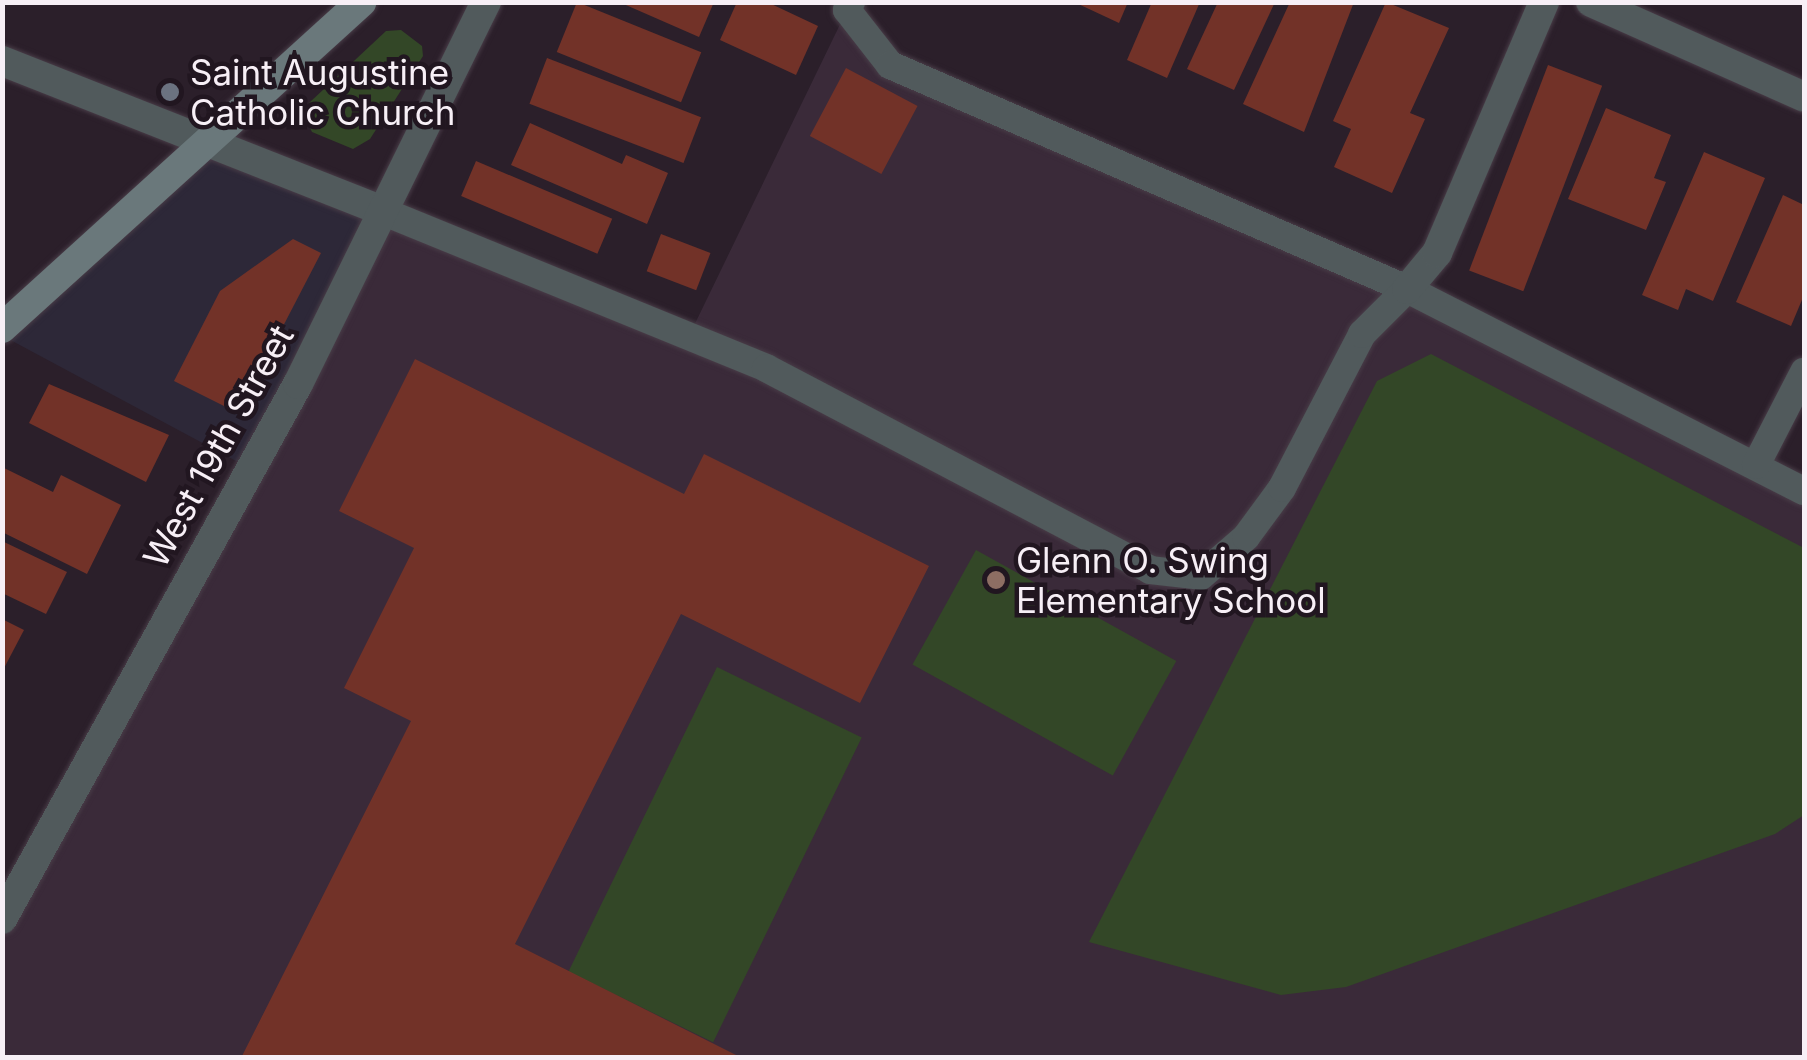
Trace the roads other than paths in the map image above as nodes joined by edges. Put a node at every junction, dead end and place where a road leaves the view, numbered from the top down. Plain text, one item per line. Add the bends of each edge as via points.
1 (361, 2) edge
2 (486, 2) edge
3 (1544, 2) edge
4 (1591, 2) edge
5 (849, 6) edge
6 (2, 61) edge
7 (1804, 97) edge
8 (204, 140) junction
9 (382, 211) junction
10 (1407, 288) junction
11 (2, 328) edge
12 (1804, 372) edge
13 (1756, 465) junction
14 (1804, 491) edge
15 (2, 919) edge

1 - 8 street
2 - 9 street, West 19th Street
3 - 10 street via 1512,90 1437,253
4 - 7 street
5 - 10 lane via 890,65
6 - 8 street
8 - 9 street
8 - 11 street
9 - 10 lane via 766,368 1150,570 1202,576 1246,537 1282,488 1362,334
9 - 15 street, West 19th Street via 298,384
10 - 13 lane
12 - 13 lane
13 - 14 lane

